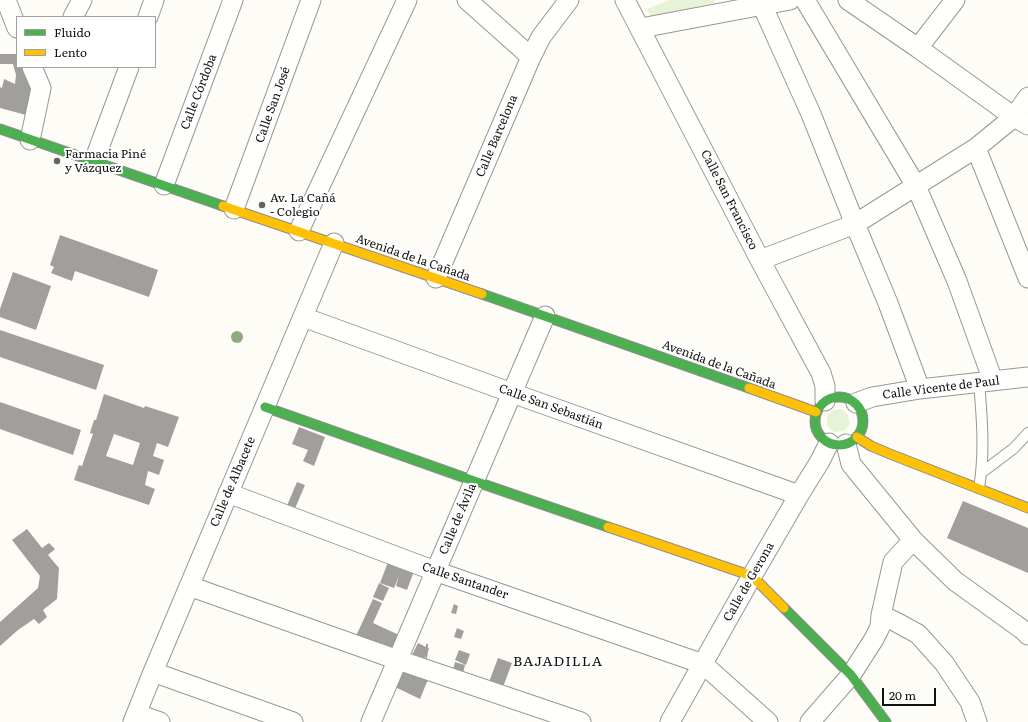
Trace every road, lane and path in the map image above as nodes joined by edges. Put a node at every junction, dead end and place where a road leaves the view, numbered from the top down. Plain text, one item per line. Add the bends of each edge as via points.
1 (6, 0) edge
2 (82, 0) edge
3 (154, 0) edge
4 (234, 0) edge
5 (311, 0) edge
6 (407, 0) edge
7 (468, 0) edge
8 (570, 0) edge
9 (626, 0) edge
10 (805, 0) edge
11 (848, 0) edge
12 (955, 0) edge
13 (784, 1) edge
14 (762, 5) junction
15 (74, 16) edge
16 (148, 16) edge
17 (16, 25) edge
18 (641, 28) junction
19 (918, 48) junction
20 (531, 57) junction
21 (32, 68) edge
22 (129, 68) edge
23 (1028, 97) edge
24 (1021, 121) edge
25 (0, 129) edge
26 (30, 140) junction
27 (976, 148) junction
28 (94, 161) junction
29 (164, 185) junction
30 (916, 186) junction
31 (234, 209) junction
32 (855, 224) junction
33 (299, 231) junction
34 (334, 243) junction
35 (760, 260) junction
36 (1026, 267) edge
37 (436, 278) junction
38 (545, 316) junction
39 (303, 317) junction
40 (1028, 377) edge
41 (986, 382) junction
42 (920, 389) junction
43 (512, 393) junction
44 (856, 403) junction
45 (265, 407) junction
46 (821, 407) junction
47 (1028, 433) edge
48 (844, 441) junction
49 (981, 473) junction
50 (474, 481) junction
51 (979, 488) junction
52 (228, 493) junction
53 (799, 495) junction
54 (1028, 508) edge
55 (914, 540) junction
56 (436, 571) junction
57 (752, 576) junction
58 (189, 586) junction
59 (882, 615) junction
60 (1028, 634) edge
61 (398, 660) junction
62 (703, 664) junction
63 (153, 672) junction
64 (851, 675) junction
65 (135, 718) edge
66 (160, 722) edge
67 (293, 722) edge
68 (371, 722) edge
69 (581, 722) edge
70 (670, 722) edge
71 (768, 722) edge
72 (810, 722) edge
73 (886, 722) edge
74 (977, 722) edge

1 - 17 street
2 - 15 street
3 - 16 street
4 - 29 street, Calle Córdoba
5 - 31 street, Calle San José
6 - 33 street
7 - 20 street
8 - 20 street, Calle Barcelona via 541,38
9 - 18 street, Calle San Francisco
10 - 30 street
11 - 19 street
12 - 19 street
13 - 14 street
14 - 18 street
14 - 32 street via 811,114
18 - 35 street, Calle San Francisco
19 - 24 street
20 - 37 street, Calle Barcelona
21 - 26 street via 41,88
22 - 28 street
23 - 24 street
24 - 27 street
25 - 26 street, Avenida de la Cañada
26 - 28 street, Avenida de la Cañada
27 - 30 street
27 - 36 street
28 - 29 street, Avenida de la Cañada
29 - 31 street, Avenida de la Cañada
30 - 32 street
30 - 41 street via 957,280
31 - 33 street, Avenida de la Cañada
32 - 35 street
32 - 42 street
33 - 34 street, Avenida de la Cañada
34 - 37 street, Avenida de la Cañada
34 - 39 street, Calle de Albacete
35 - 46 street, Calle San Francisco via 821,373 825,386
37 - 38 street, Avenida de la Cañada
38 - 43 street, Calle de Ávila
38 - 46 street, Avenida de la Cañada
39 - 43 street, Calle San Sebastián
39 - 45 street, Calle de Albacete
40 - 41 street, Calle Vicente de Paul
41 - 42 street, Calle Vicente de Paul
41 - 49 lane via 982,418
42 - 44 street, Calle Vicente de Paul via 872,397
43 - 50 street, Calle de Ávila
43 - 53 street, Calle San Sebastián
44 - 46 street via 849,399 833,397
44 - 48 street via 863,416 861,431
45 - 50 street
45 - 52 street, Calle de Albacete
46 - 48 street via 815,420 818,433 823,439
47 - 49 lane via 1013,450
48 - 51 street via 871,446
48 - 53 street, Calle de Gerona via 820,461
48 - 55 street via 851,464
49 - 51 lane
50 - 56 street, Calle de Ávila
50 - 57 street
51 - 54 street
52 - 56 street, Calle Santander
52 - 58 street, Calle de Albacete
53 - 57 street, Calle de Gerona
55 - 59 street via 894,562
55 - 60 street via 954,581
56 - 61 street, Calle de Ávila
56 - 62 street, Calle Santander
57 - 62 street, Calle de Gerona
57 - 64 street
58 - 61 street
58 - 63 street, Calle de Albacete
59 - 64 street via 874,640
59 - 74 street via 918,634 944,663 970,702
61 - 68 street, Calle de Ávila
61 - 69 street
62 - 70 street, Calle de Gerona
62 - 71 street
63 - 65 street, Calle de Albacete
63 - 67 street
64 - 72 street
64 - 73 street
65 - 66 street

